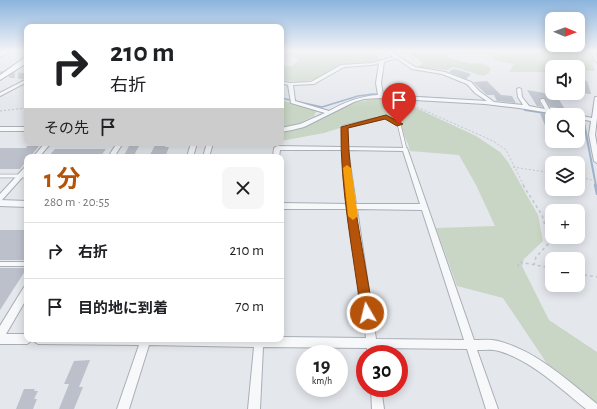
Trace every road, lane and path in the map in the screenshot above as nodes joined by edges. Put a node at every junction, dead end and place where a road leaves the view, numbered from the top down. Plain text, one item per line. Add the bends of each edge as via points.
1 (12, 70) edge
2 (335, 70) edge
3 (380, 70) edge
4 (426, 70) edge
5 (0, 78) edge
6 (24, 79) edge
7 (284, 83) edge
8 (290, 84) junction
9 (519, 89) dead end
10 (0, 95) edge
11 (381, 95) junction
12 (400, 97) junction
13 (597, 98) edge
14 (542, 100) dead end
15 (491, 102) junction
16 (527, 107) junction
17 (24, 108) edge
18 (547, 108) edge
19 (545, 110) edge
20 (0, 111) edge
21 (328, 112) junction
22 (585, 118) edge
23 (595, 120) edge
24 (0, 129) edge
25 (24, 129) edge
26 (284, 130) edge
27 (45, 146) edge
28 (344, 148) junction
29 (405, 149) junction
30 (39, 154) edge
31 (276, 154) edge
32 (597, 161) edge
33 (513, 167) junction
34 (24, 171) edge
35 (545, 172) edge
36 (0, 176) edge
37 (19, 176) junction
38 (24, 176) edge
39 (585, 178) edge
40 (597, 181) edge
41 (0, 198) edge
42 (0, 203) edge
43 (24, 204) edge
44 (284, 206) edge
45 (352, 206) junction
46 (424, 207) junction
47 (0, 264) edge
48 (24, 264) edge
49 (534, 265) junction
50 (518, 266) dead end
51 (545, 267) edge
52 (585, 275) edge
53 (597, 277) edge
54 (24, 295) edge
55 (0, 335) edge
56 (0, 339) edge
57 (24, 339) edge
58 (284, 341) edge
59 (145, 342) edge
60 (259, 342) edge
61 (372, 343) junction
62 (471, 345) junction
63 (377, 397) edge
64 (123, 409) edge
65 (254, 409) edge
66 (378, 409) edge
67 (492, 409) edge
68 (595, 409) edge

1 - 5 highway
2 - 8 street via 312,82
3 - 11 street
4 - 15 street via 470,83
6 - 10 street
7 - 8 street
8 - 21 street via 293,100
9 - 16 street via 520,97
11 - 12 street
11 - 21 street
12 - 15 street
12 - 33 path via 413,106 501,146 508,154
13 - 23 street
14 - 18 street
15 - 16 street
16 - 19 street
17 - 20 path
21 - 26 street via 301,127
22 - 23 street
23 - 32 street via 592,135
24 - 25 street
27 - 30 street
28 - 29 street
28 - 29 lane via 344,127 386,117 399,124
28 - 31 street via 277,148
28 - 45 street
29 - 46 street
33 - 35 path
33 - 49 path via 542,215 550,242 536,257
34 - 37 street
36 - 37 lane
37 - 38 lane
37 - 41 street
39 - 40 path
42 - 43 street
44 - 45 street
45 - 46 street
45 - 61 street
46 - 62 street
47 - 48 lane
49 - 50 path via 519,262
49 - 51 path
52 - 53 path
54 - 55 street
56 - 57 street
58 - 61 street
59 - 64 street
60 - 65 street
61 - 62 street
62 - 67 street
62 - 68 street via 497,345 512,350 533,361
63 - 66 street

